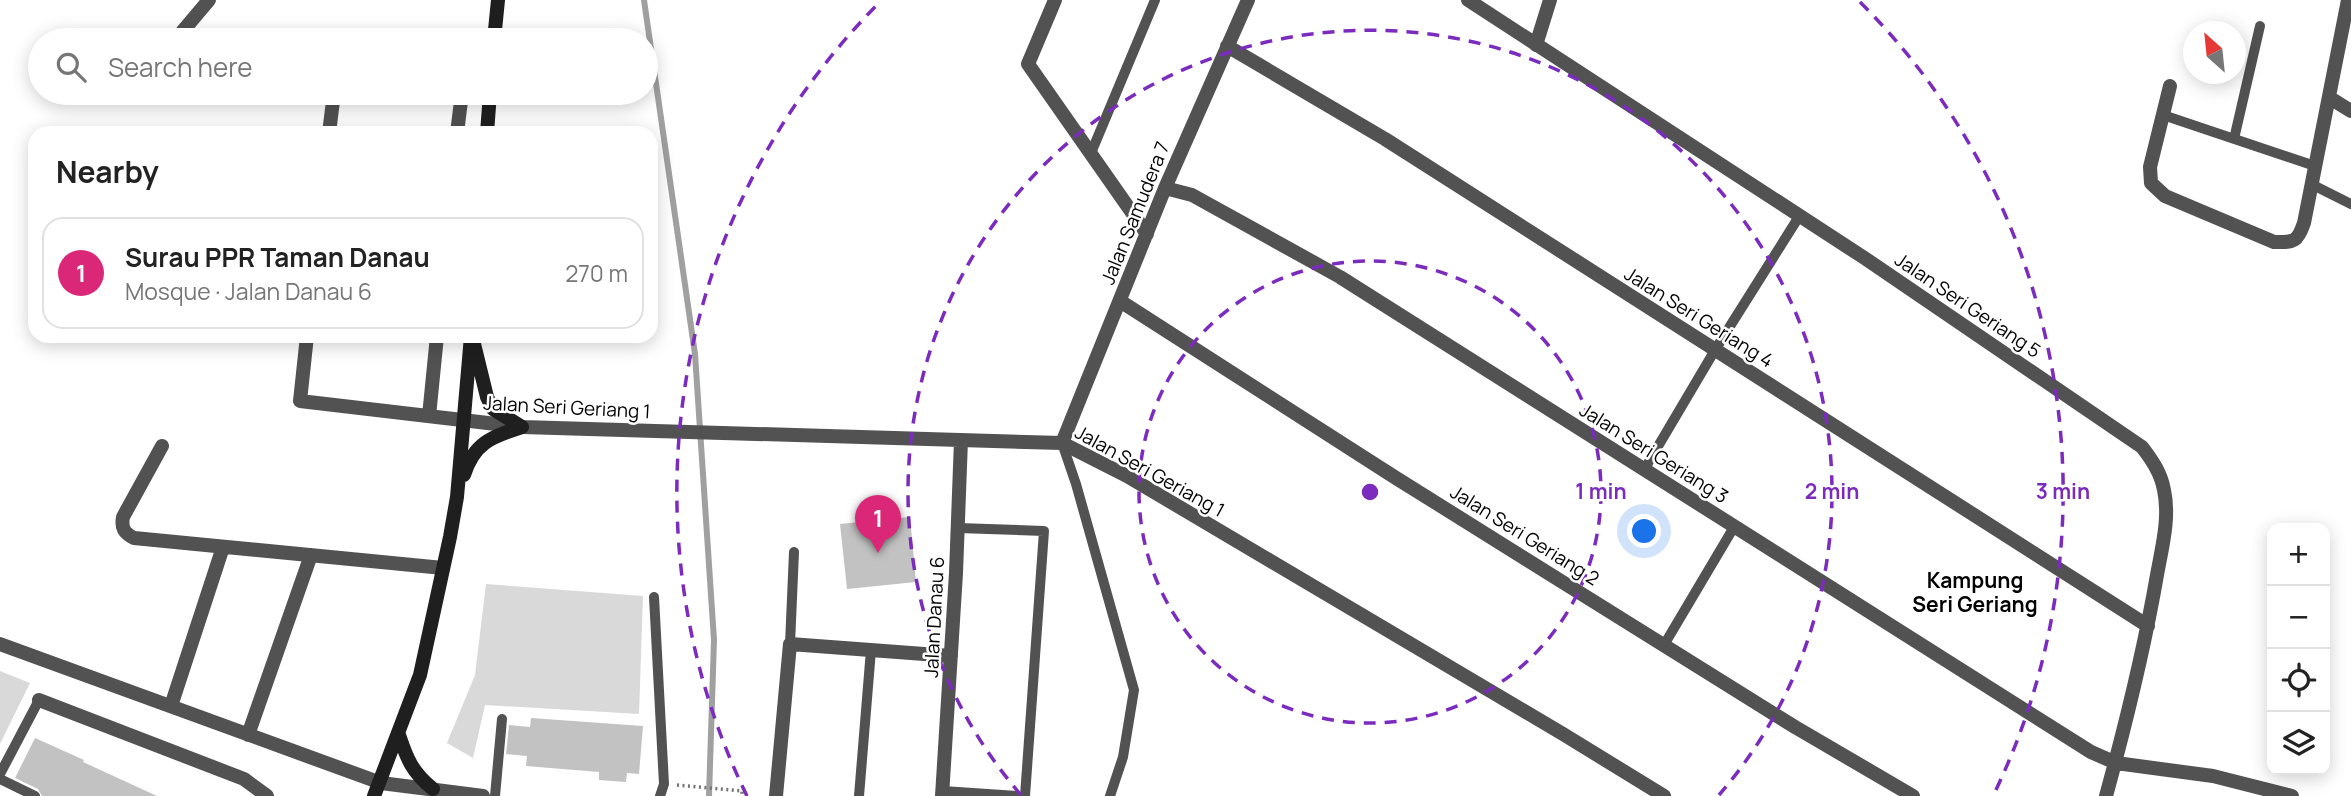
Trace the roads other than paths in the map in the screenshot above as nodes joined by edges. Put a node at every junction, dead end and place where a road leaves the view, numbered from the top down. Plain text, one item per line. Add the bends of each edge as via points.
1 (209, 0) edge
2 (498, 0) edge
3 (1055, 0) edge
4 (1155, 0) edge
5 (1248, 0) edge
6 (1468, 0) edge
7 (1550, 0) edge
8 (2348, 0) edge
9 (2260, 26) dead end
10 (185, 28) edge
11 (495, 28) edge
12 (1536, 45) junction
13 (1227, 46) junction
14 (2170, 86) dead end
15 (2329, 98) junction
16 (332, 105) edge
17 (460, 105) edge
18 (489, 105) edge
19 (2351, 111) edge
20 (2163, 115) junction
21 (330, 126) edge
22 (458, 126) edge
23 (488, 126) edge
24 (2234, 139) junction
25 (1091, 153) junction
26 (2315, 166) junction
27 (2311, 184) junction
28 (1166, 188) junction
29 (2351, 204) edge
30 (1800, 215) junction
31 (1147, 234) junction
32 (1120, 301) junction
33 (306, 343) edge
34 (437, 343) edge
35 (471, 343) edge
36 (474, 343) edge
37 (1715, 350) junction
38 (429, 416) junction
39 (463, 420) junction
40 (522, 427) junction
41 (961, 440) junction
42 (1062, 443) junction
43 (162, 446) dead end
44 (1644, 470) junction
45 (457, 497) junction
46 (1734, 527) junction
47 (958, 528) junction
48 (223, 547) junction
49 (794, 552) dead end
50 (311, 555) junction
51 (443, 568) junction
52 (654, 597) dead end
53 (2148, 626) junction
54 (0, 643) edge
55 (790, 645) junction
56 (1664, 645) junction
57 (871, 650) junction
58 (951, 656) junction
59 (39, 700) joint
60 (171, 706) junction
61 (502, 719) dead end
62 (248, 734) junction
63 (399, 735) junction
64 (2116, 763) junction
65 (0, 777) edge
66 (377, 789) edge
67 (433, 789) junction
68 (942, 794) edge
69 (2111, 794) edge
70 (35, 796) edge
71 (267, 796) edge
72 (483, 796) edge
73 (495, 796) edge
74 (660, 796) edge
75 (776, 796) edge
76 (859, 796) edge
77 (1017, 796) edge
78 (1025, 796) edge
79 (1110, 796) edge
80 (1664, 796) edge
81 (1913, 796) edge
82 (2292, 796) edge

1 - 10 street
2 - 11 street
3 - 25 street via 1028,64
4 - 25 lane
5 - 13 street, Jalan Samudera 7
6 - 12 street, Jalan Seri Geriang 5
7 - 12 street
8 - 15 street
9 - 24 lane
12 - 30 street, Jalan Seri Geriang 5
13 - 28 street, Jalan Samudera 7
13 - 37 street, Jalan Seri Geriang 4 via 1385,139
14 - 20 street
15 - 19 street
15 - 26 street
16 - 21 street
17 - 22 street
18 - 23 street
20 - 24 lane
20 - 27 street via 2150,167 2151,183 2165,196 2274,242 2291,242 2299,237 2304,223
24 - 26 lane
25 - 31 street
26 - 27 street
27 - 29 lane
28 - 31 street, Jalan Samudera 7
28 - 44 street, Jalan Seri Geriang 3 via 1192,195 1340,277
30 - 37 lane
30 - 53 street, Jalan Seri Geriang 5 via 2142,447 2158,470 2167,518
31 - 32 street, Jalan Samudera 7
32 - 42 street, Jalan Samudera 7
32 - 56 street, Jalan Seri Geriang 2
33 - 38 street, Jalan Seri Geriang 1 via 300,401
34 - 38 street
35 - 39 street
36 - 40 street via 493,408
37 - 44 lane
37 - 53 street, Jalan Seri Geriang 4
38 - 39 street, Jalan Seri Geriang 1
39 - 40 street, Jalan Seri Geriang 1
39 - 45 street
40 - 41 street, Jalan Seri Geriang 1
40 - 45 street via 495,436 478,448 469,458
41 - 42 street, Jalan Seri Geriang 1
41 - 47 street, Jalan Danau 6
42 - 79 lane via 1134,690 1123,757
42 - 80 street, Jalan Seri Geriang 1 via 1127,476
43 - 48 street via 123,517 125,533 134,538
44 - 46 street, Jalan Seri Geriang 3
45 - 51 street
46 - 56 lane
46 - 64 street, Jalan Seri Geriang 3 via 2091,752
47 - 58 street, Jalan Danau 6
47 - 78 lane via 1044,531
48 - 50 street
48 - 60 street
49 - 55 lane
50 - 51 street
50 - 62 street
51 - 63 street via 420,675
52 - 74 lane via 664,784
53 - 64 street, Jalan Seri Geriang 5
54 - 60 street
55 - 57 street
55 - 75 street
56 - 81 street, Jalan Seri Geriang 2
57 - 58 street
57 - 76 lane
58 - 68 street, Jalan Danau 6
59 - 65 lane
59 - 71 street via 244,779
60 - 62 street
61 - 73 lane
62 - 66 street
63 - 66 street
63 - 67 street via 408,763
64 - 69 street, Jalan Seri Geriang 5
64 - 82 street, Jalan Seri Geriang 3 via 2213,776
65 - 70 lane
66 - 67 street
67 - 72 street
68 - 77 lane

